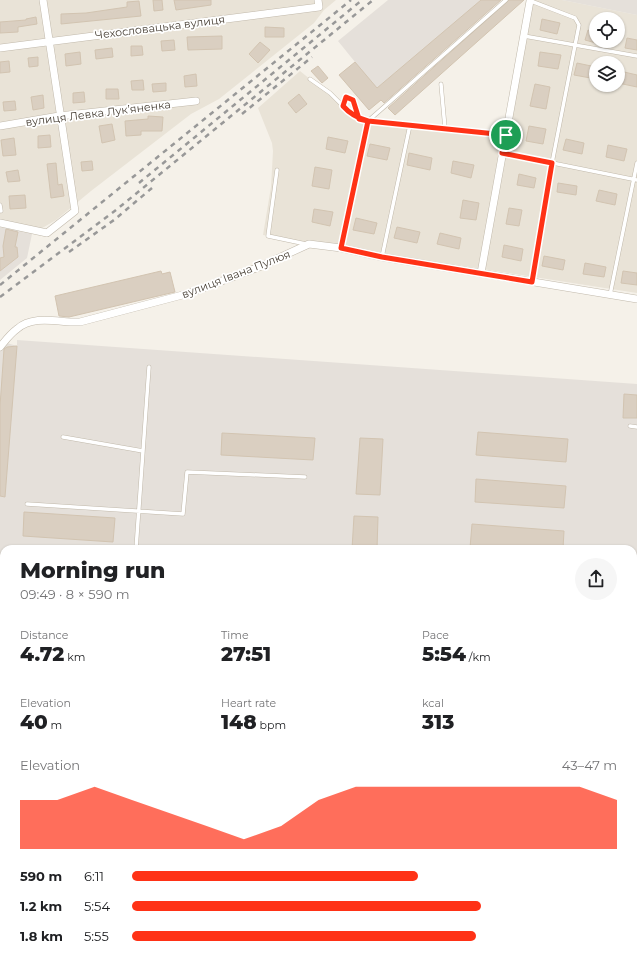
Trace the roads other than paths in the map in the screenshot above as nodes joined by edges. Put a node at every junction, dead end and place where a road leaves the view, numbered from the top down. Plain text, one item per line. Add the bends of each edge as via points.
1 (43, 0) edge
2 (506, 0) edge
3 (530, 0) edge
4 (319, 3) edge
5 (524, 36) junction
6 (49, 40) junction
7 (576, 44) junction
8 (0, 48) edge
9 (637, 56) edge
10 (310, 79) dead end
11 (441, 84) dead end
12 (196, 101) dead end
13 (343, 106) junction
14 (59, 116) junction
15 (359, 119) junction
16 (368, 121) junction
17 (410, 125) junction
18 (0, 126) edge
19 (445, 128) junction
20 (506, 135) junction
21 (502, 153) junction
22 (552, 163) junction
23 (637, 164) edge
24 (277, 170) dead end
25 (635, 180) edge
26 (0, 205) edge
27 (1, 211) edge
28 (0, 222) edge
29 (309, 244) junction
30 (341, 248) junction
31 (382, 257) junction
32 (481, 273) junction
33 (532, 282) junction
34 (610, 295) junction
35 (637, 299) edge
36 (0, 347) edge
37 (149, 367) dead end
38 (630, 426) dead end
39 (637, 426) edge
40 (63, 437) dead end
41 (143, 451) junction
42 (305, 477) dead end
43 (27, 504) dead end
44 (139, 512) junction
45 (136, 545) edge

1 - 6 street
2 - 16 lane
3 - 5 street
3 - 7 lane via 575,18 580,25
4 - 6 street, Чехословацька вулиця
5 - 7 lane
5 - 20 street
6 - 8 street, Чехословацька вулиця
6 - 14 street
7 - 9 lane
7 - 22 lane
10 - 13 lane
11 - 19 lane
12 - 14 street, вулиця Левка Лукʼяненка
13 - 15 lane
13 - 15 lane via 346,97 350,97
14 - 18 street, вулиця Левка Лукʼяненка
14 - 28 street via 75,211 47,233
15 - 16 lane
16 - 17 lane
16 - 30 lane
17 - 19 lane
17 - 31 lane
19 - 20 lane
20 - 21 street
21 - 22 lane
21 - 32 street
22 - 25 lane
22 - 33 lane
23 - 25 lane
24 - 29 lane via 268,236
25 - 34 lane
26 - 27 lane
29 - 30 street
29 - 36 street, вулиця Івана Пулюя via 190,294 80,322 46,320 24,324
30 - 31 street
31 - 32 street
32 - 33 street
33 - 34 street
34 - 35 street
37 - 41 lane
38 - 39 lane
40 - 41 lane
41 - 44 lane
42 - 44 lane via 187,472 182,514
43 - 44 lane
44 - 45 lane

